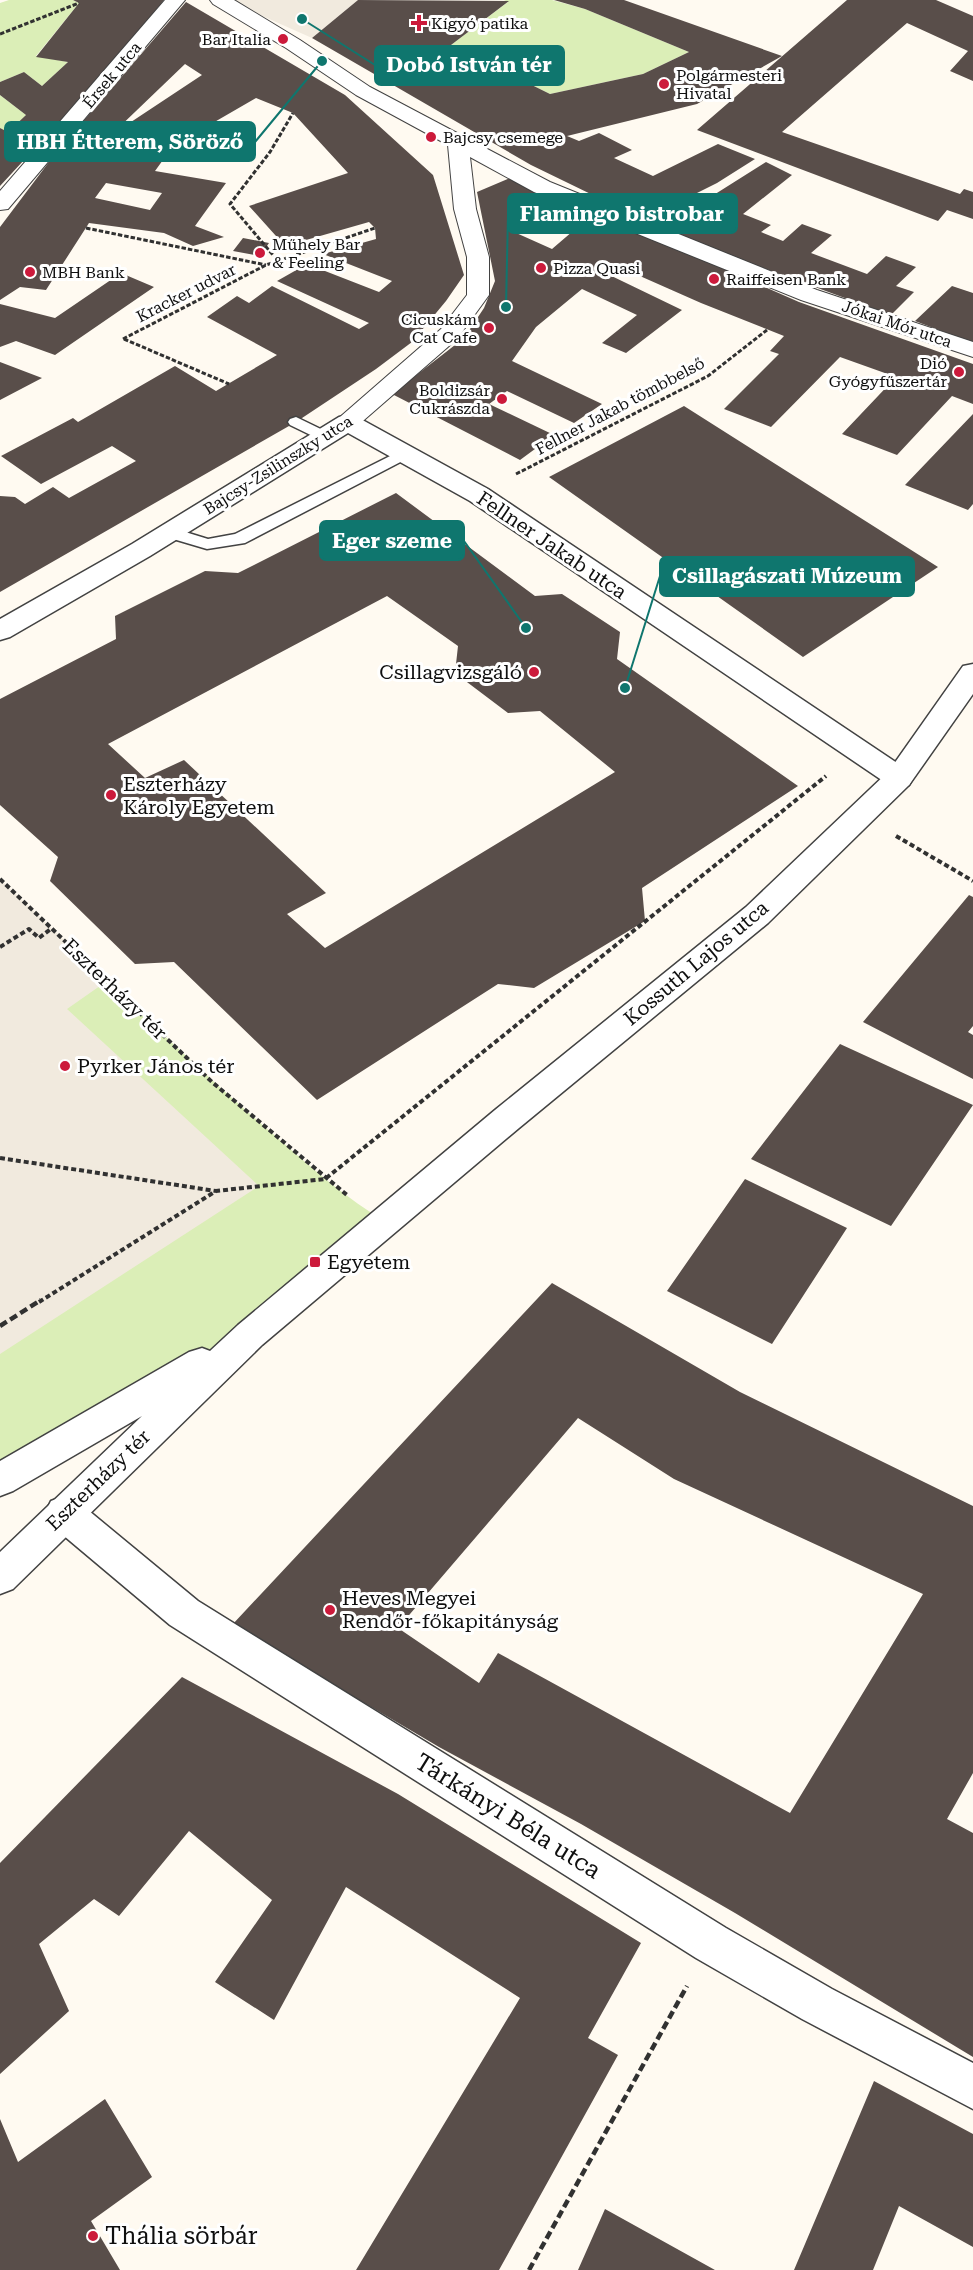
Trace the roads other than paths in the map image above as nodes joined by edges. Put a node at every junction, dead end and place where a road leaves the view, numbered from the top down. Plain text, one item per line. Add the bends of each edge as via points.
1 (176, 0) edge
2 (220, 0) edge
3 (458, 142) junction
4 (0, 204) edge
5 (973, 350) edge
6 (296, 422) dead end
7 (348, 422) junction
8 (325, 437) junction
9 (406, 453) junction
10 (169, 532) junction
11 (0, 631) edge
12 (973, 673) edge
13 (899, 778) junction
14 (385, 1221) joint
15 (250, 1335) junction
16 (0, 1480) edge
17 (64, 1513) junction
18 (0, 1577) edge
19 (973, 2087) edge

1 - 4 street, Érsek utca
2 - 3 street via 363,91
3 - 5 street, Jókai Mór utca via 542,186 809,296
3 - 7 street, Bajcsy-Zsilinszky utca via 465,209 478,257 478,295 449,334
6 - 8 lane
7 - 8 street, Bajcsy-Zsilinszky utca
7 - 9 street, Fellner Jakab utca
8 - 10 street, Bajcsy-Zsilinszky utca
9 - 10 lane via 240,539 207,544
9 - 13 street, Fellner Jakab utca via 479,495
10 - 11 street, Bajcsy-Zsilinszky utca
12 - 13 street, Kossuth Lajos utca
13 - 14 street, Kossuth Lajos utca via 757,915
14 - 15 street, Eszterházy tér
15 - 16 street, Eszterházy tér
15 - 17 street, Eszterházy tér
17 - 18 street, Eszterházy tér
17 - 19 street, Tárkányi Béla utca via 184,1612 711,1943

